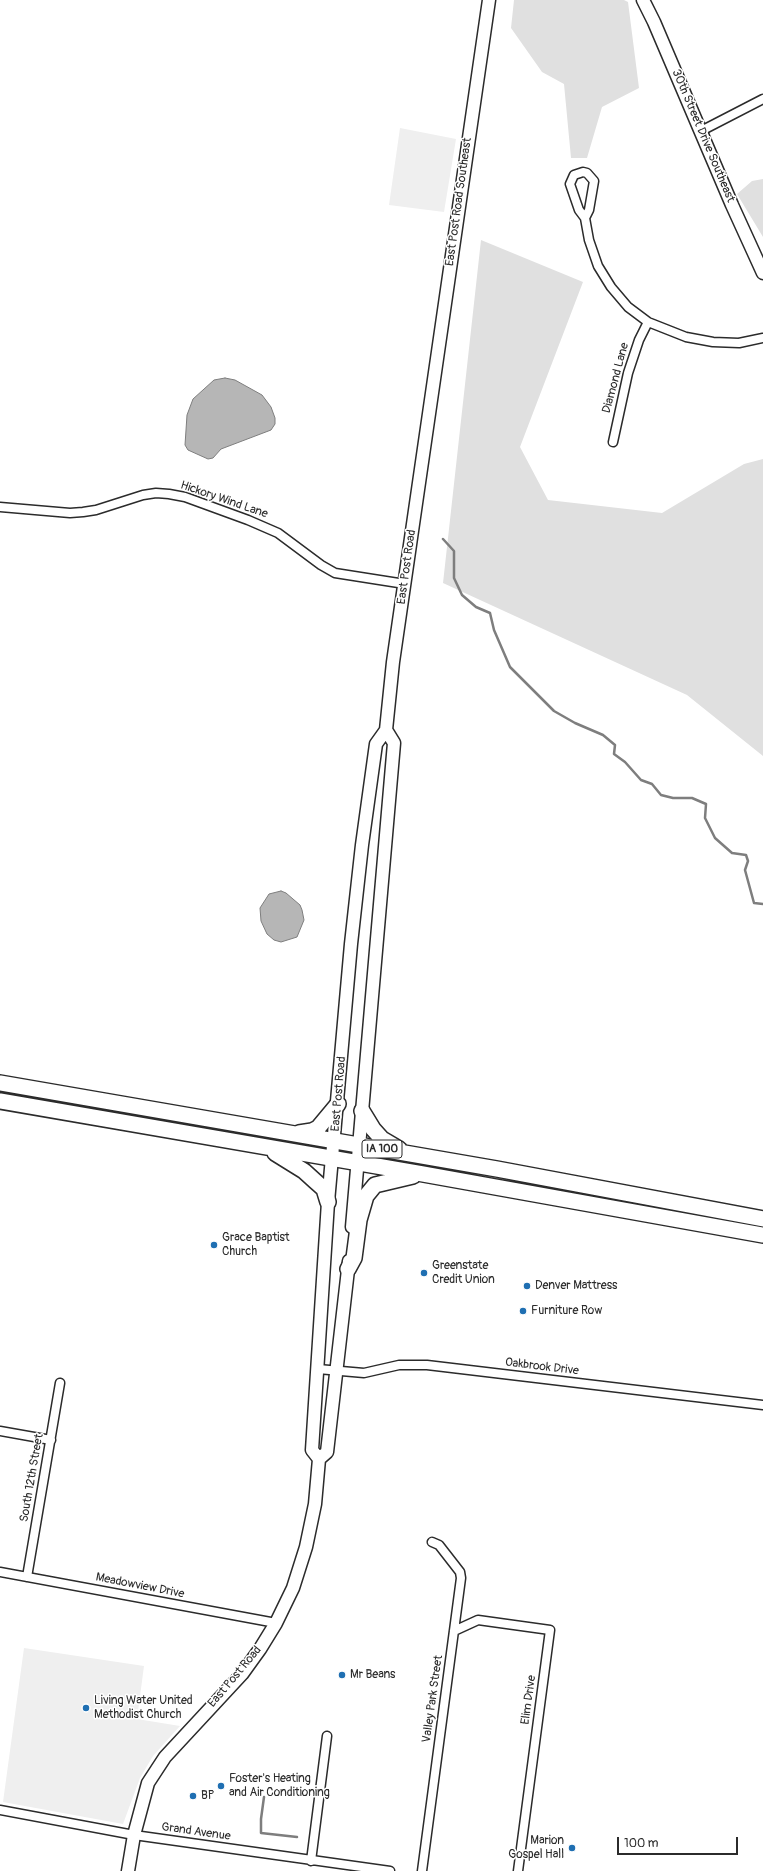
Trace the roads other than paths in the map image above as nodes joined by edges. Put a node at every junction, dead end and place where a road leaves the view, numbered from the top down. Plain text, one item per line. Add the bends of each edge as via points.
1 (489, 0) edge
2 (643, 0) edge
3 (763, 99) edge
4 (701, 131) junction
5 (585, 218) junction
6 (763, 273) edge
7 (648, 322) junction
8 (763, 338) edge
9 (430, 404) joint
10 (613, 442) dead end
11 (0, 507) edge
12 (405, 584) junction
13 (386, 730) junction
14 (0, 1083) edge
15 (0, 1101) edge
16 (338, 1104) junction
17 (362, 1112) junction
18 (295, 1134) junction
19 (334, 1141) junction
20 (359, 1145) junction
21 (267, 1148) junction
22 (407, 1153) junction
23 (333, 1159) junction
24 (358, 1163) junction
25 (423, 1174) junction
26 (328, 1202) junction
27 (763, 1219) edge
28 (763, 1235) edge
29 (348, 1269) junction
30 (318, 1369) junction
31 (337, 1371) junction
32 (60, 1383) dead end
33 (763, 1405) edge
34 (0, 1431) edge
35 (50, 1440) junction
36 (319, 1459) junction
37 (432, 1542) dead end
38 (0, 1572) edge
39 (27, 1577) junction
40 (276, 1623) junction
41 (454, 1631) junction
42 (327, 1736) dead end
43 (0, 1810) edge
44 (134, 1835) junction
45 (311, 1861) junction
46 (128, 1871) edge
47 (390, 1871) edge
48 (422, 1871) edge
49 (518, 1871) edge

1 - 9 main road, East Post Road Southeast
2 - 4 main road, 30th Street Drive Southeast
3 - 4 street
4 - 6 main road, 30th Street Drive Southeast
5 - 5 street via 594,181 583,172 574,175 570,184 579,210
5 - 7 street via 598,266 628,307
7 - 8 street via 686,337 713,342 739,343
7 - 10 street, Diamond Lane via 628,373
9 - 12 main road, East Post Road
11 - 12 street, Hickory Wind Lane via 70,513 96,510 156,493 185,497 278,533 334,573
12 - 13 main road, East Post Road
13 - 16 main road, East Post Road via 376,744 362,845
13 - 17 main road, East Post Road via 394,744
14 - 18 highway, IA 100
15 - 21 highway, IA 100
16 - 18 highway via 312,1132
16 - 19 main road, East Post Road
17 - 20 main road, East Post Road
17 - 22 highway via 382,1139
18 - 19 highway, IA 100
19 - 20 highway, IA 100
19 - 23 main road, East Post Road
20 - 22 highway, IA 100
20 - 24 main road, East Post Road
21 - 23 highway, IA 100
21 - 26 highway via 304,1171 324,1189
22 - 27 highway, IA 100
23 - 24 highway, IA 100
23 - 26 main road, East Post Road
24 - 25 highway, IA 100
24 - 29 main road, East Post Road
25 - 28 highway, IA 100
25 - 29 highway via 375,1185 366,1196 359,1220 354,1258
26 - 30 main road, East Post Road
29 - 31 main road, East Post Road
30 - 31 street, Oakbrook Drive
30 - 36 main road, East Post Road via 312,1450
31 - 33 street, Oakbrook Drive via 364,1373 399,1365 427,1365
31 - 36 main road, East Post Road via 327,1452
32 - 35 street, South 12th Street
34 - 35 street
35 - 39 street, South 12th Street
36 - 40 main road, East Post Road via 315,1504 306,1547 293,1588
37 - 41 street, Valley Park Street via 439,1545 460,1572
38 - 39 street, Meadowview Drive
39 - 40 street, Meadowview Drive
40 - 44 main road, East Post Road via 242,1674 161,1762 148,1783
41 - 48 street, Valley Park Street
41 - 49 street, Elim Drive via 478,1620 550,1630
42 - 45 street
43 - 44 street, Grand Avenue
44 - 45 street, Grand Avenue
44 - 46 main road, East Post Road
45 - 47 street, Grand Avenue

